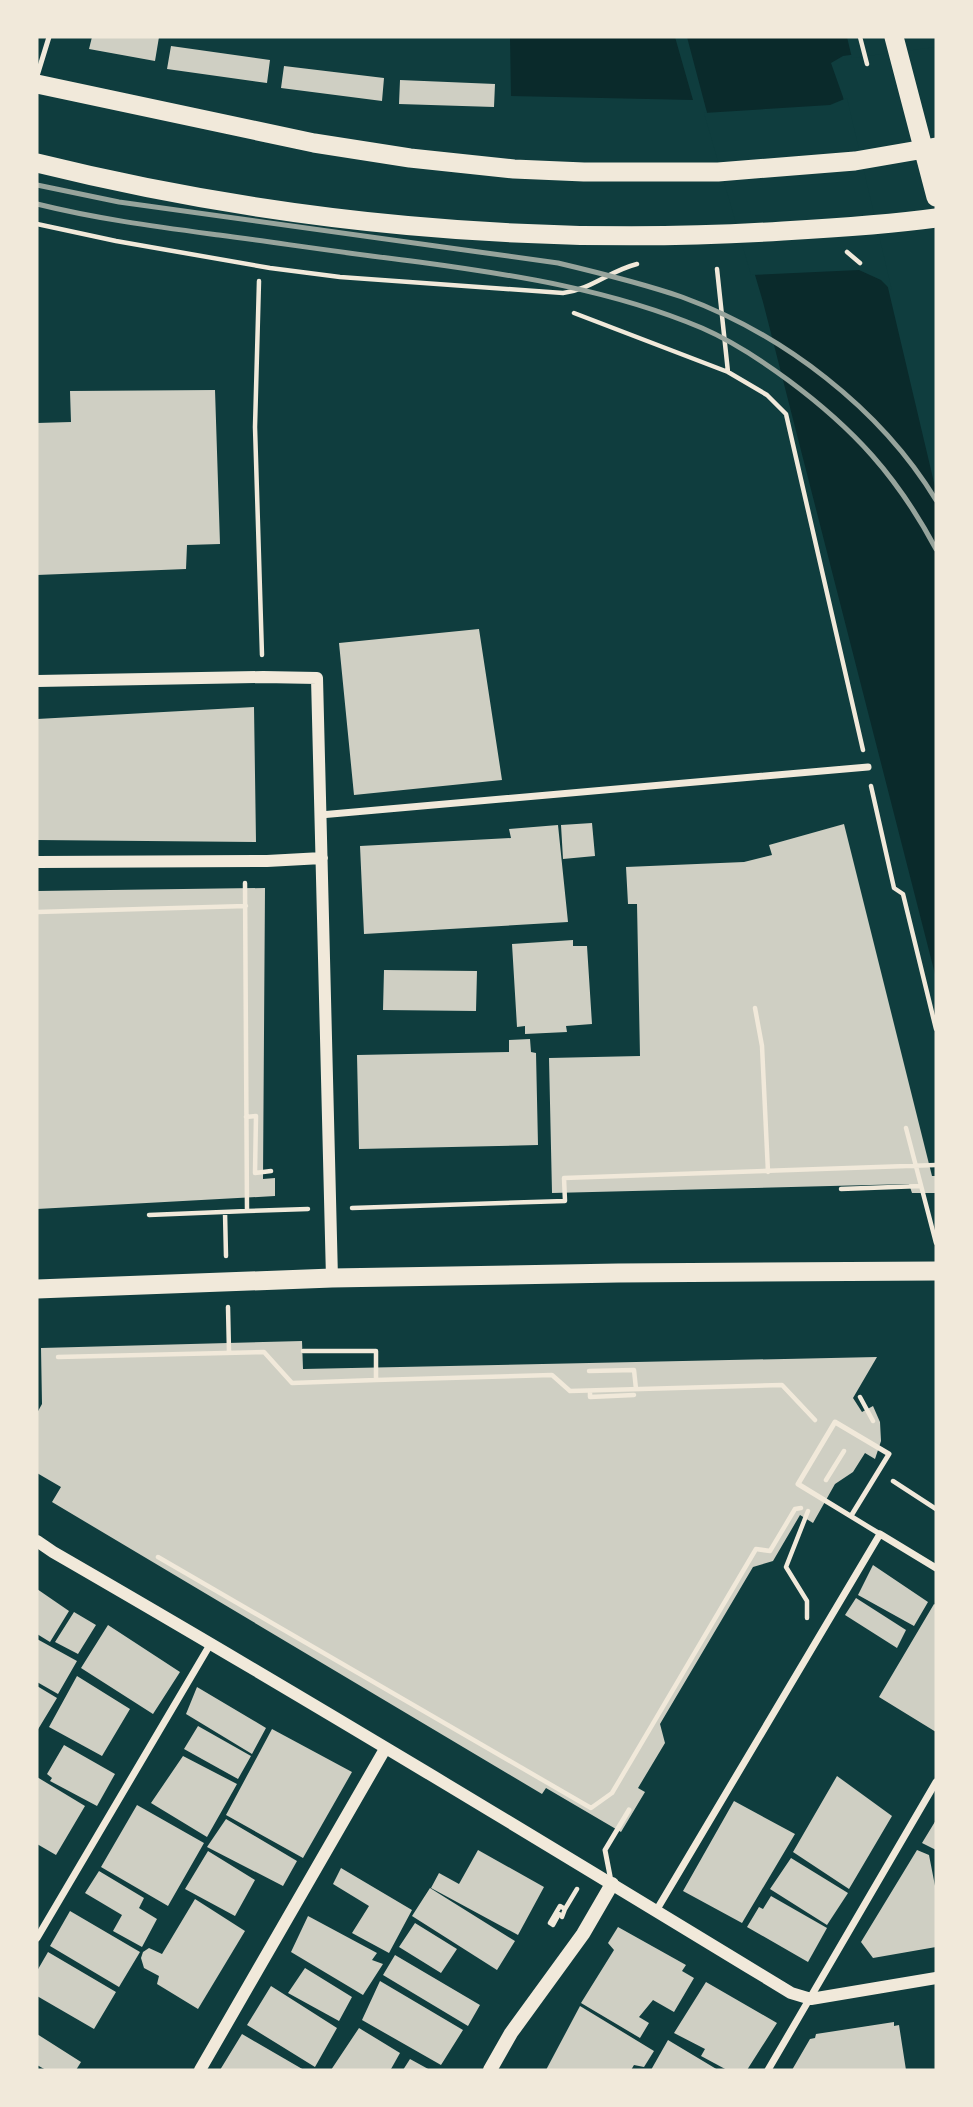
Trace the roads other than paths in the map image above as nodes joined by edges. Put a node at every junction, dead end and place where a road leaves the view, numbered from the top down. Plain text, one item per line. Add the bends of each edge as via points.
1 (49, 37) edge
2 (894, 37) edge
3 (37, 76) edge
4 (37, 83) edge
5 (930, 148) edge
6 (37, 163) edge
7 (936, 197) edge
8 (936, 218) edge
9 (37, 681) edge
10 (868, 767) road end
11 (320, 815) junction
12 (322, 858) junction
13 (37, 862) edge
14 (932, 1276) edge
15 (332, 1278) junction
16 (39, 1289) edge
17 (851, 1516) junction
18 (880, 1534) junction
19 (37, 1541) edge
20 (936, 1568) edge
21 (211, 1643) junction
22 (385, 1749) junction
23 (936, 1783) edge
24 (629, 1810) dead end
25 (612, 1885) junction
26 (656, 1910) junction
27 (37, 1938) edge
28 (936, 1978) edge
29 (811, 1998) junction
30 (200, 2070) edge
31 (490, 2070) edge
32 (768, 2070) edge

1 - 3 lane
2 - 5 highway
4 - 5 highway via 314,143 514,169 718,172 869,159
5 - 7 highway
6 - 8 highway via 190,195 418,228 594,236 737,234
9 - 11 street via 317,678
10 - 11 street
11 - 12 street
12 - 13 street
12 - 15 street
14 - 15 highway via 618,1273
15 - 16 highway
17 - 17 lane via 798,1484 835,1422 889,1454
17 - 18 lane
18 - 20 street
18 - 26 street
19 - 21 street
21 - 22 street
21 - 27 street
22 - 25 street
22 - 30 street
23 - 29 street
24 - 25 lane via 605,1850
25 - 26 street
25 - 31 main road
26 - 29 street via 791,1993
28 - 29 street
29 - 32 street

